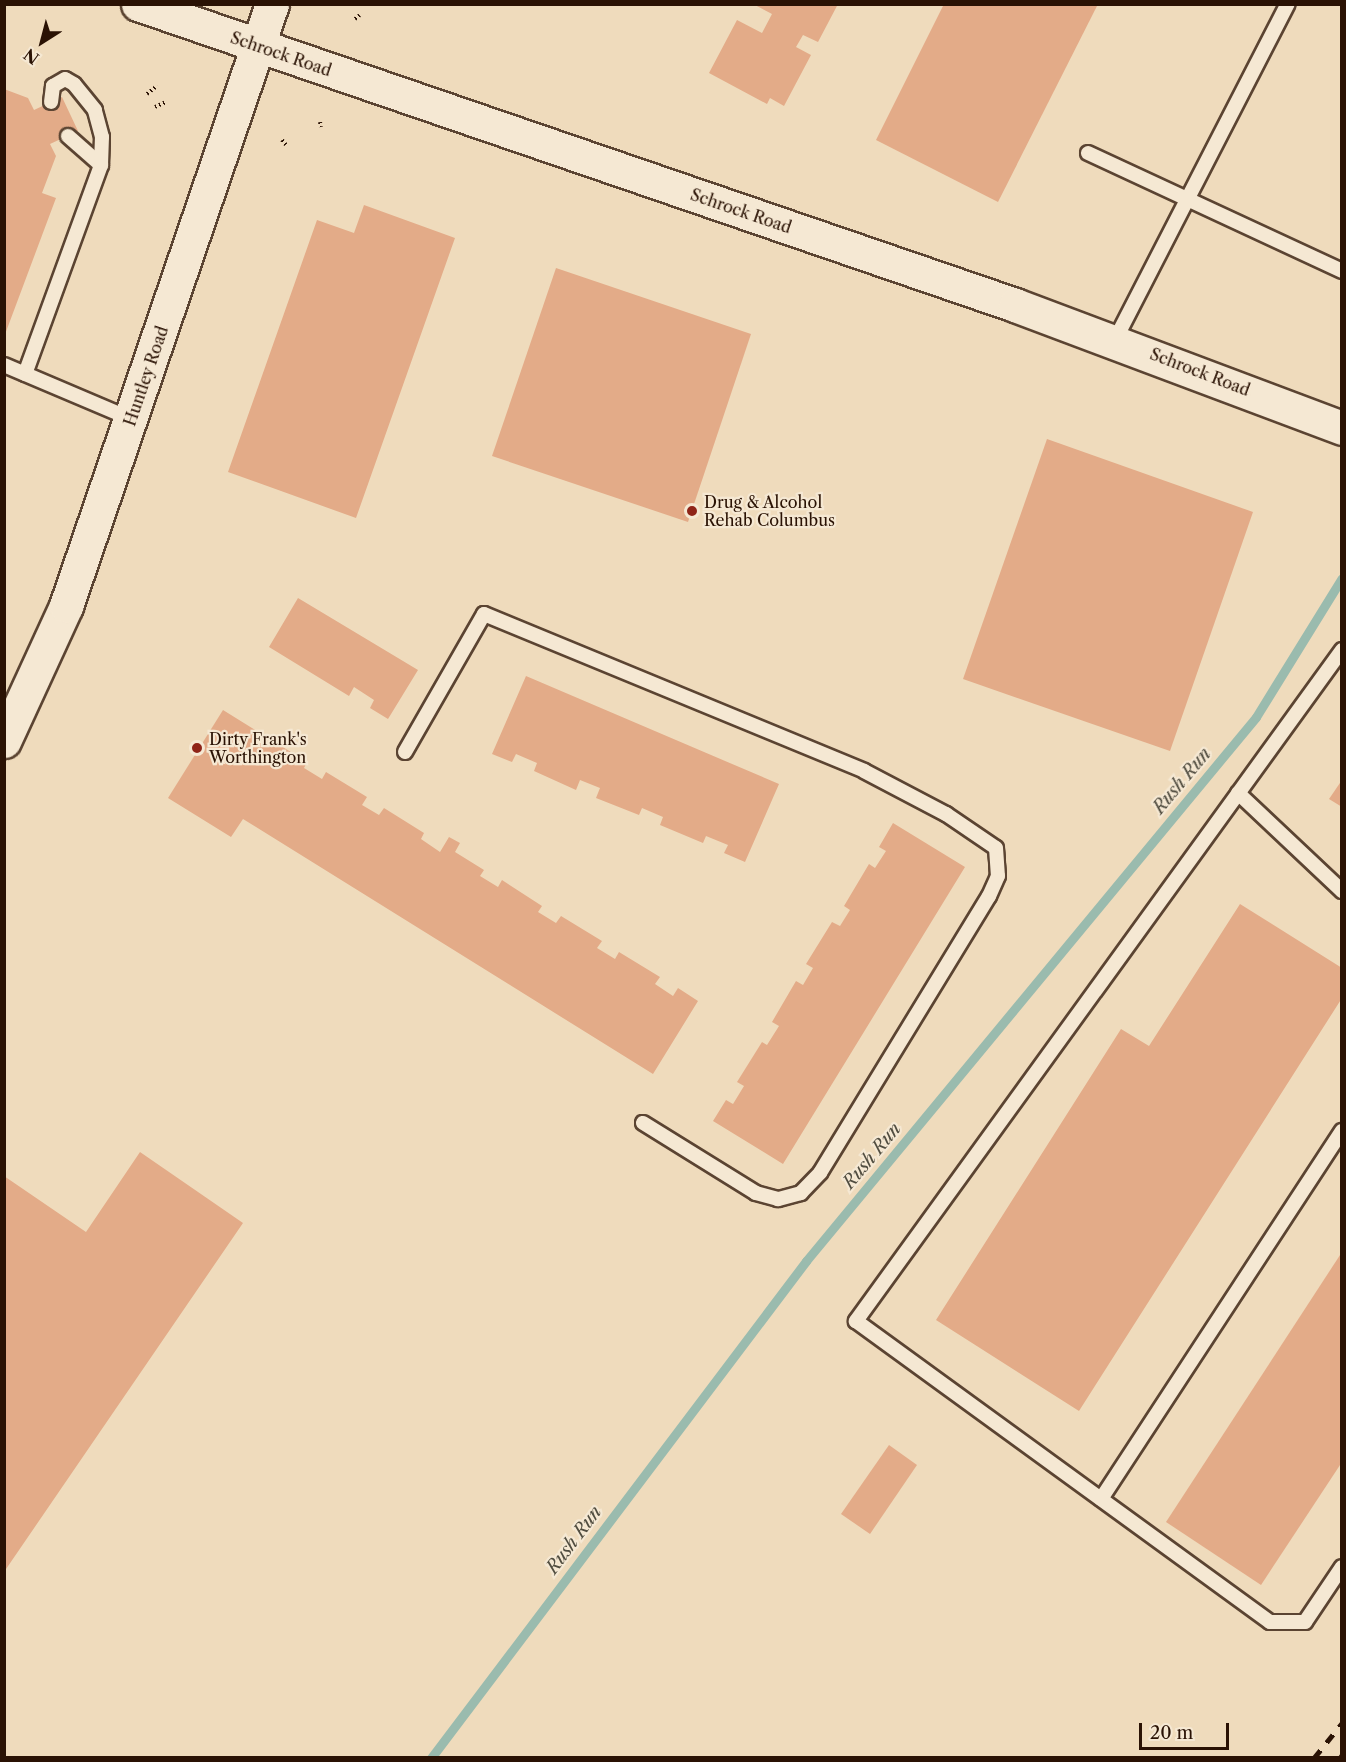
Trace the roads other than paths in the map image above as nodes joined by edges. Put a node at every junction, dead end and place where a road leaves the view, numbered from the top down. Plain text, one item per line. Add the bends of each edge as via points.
1 (138, 4) edge
2 (272, 4) edge
3 (1288, 4) edge
4 (258, 46) junction
5 (51, 102) dead end
6 (68, 136) dead end
7 (1088, 153) dead end
8 (100, 165) junction
9 (1189, 198) junction
10 (1341, 271) edge
11 (1115, 340) junction
12 (4, 365) edge
13 (25, 374) junction
14 (131, 419) junction
15 (1341, 428) edge
16 (1341, 650) edge
17 (4, 741) edge
18 (405, 752) dead end
19 (1238, 793) junction
20 (1341, 891) edge
21 (643, 1123) dead end
22 (1341, 1131) edge
23 (1101, 1499) junction
24 (1341, 1567) edge

1 - 4 street, Schrock Road
2 - 4 street, Huntley Road
3 - 9 lane
4 - 11 street, Schrock Road
4 - 14 street, Huntley Road
5 - 8 lane via 52,86 65,80 74,84 94,110 102,136
6 - 8 lane
7 - 9 lane
8 - 13 lane
9 - 10 lane
9 - 11 lane
11 - 15 street, Schrock Road
12 - 13 lane
13 - 14 lane
14 - 17 street, Huntley Road via 66,606
16 - 19 lane
18 - 21 lane via 483,614 864,771 946,814 996,848 998,876 989,896 820,1173 801,1193 778,1199 756,1193
19 - 20 lane
19 - 23 lane via 856,1321
22 - 23 lane
23 - 24 lane via 1270,1622 1305,1622

